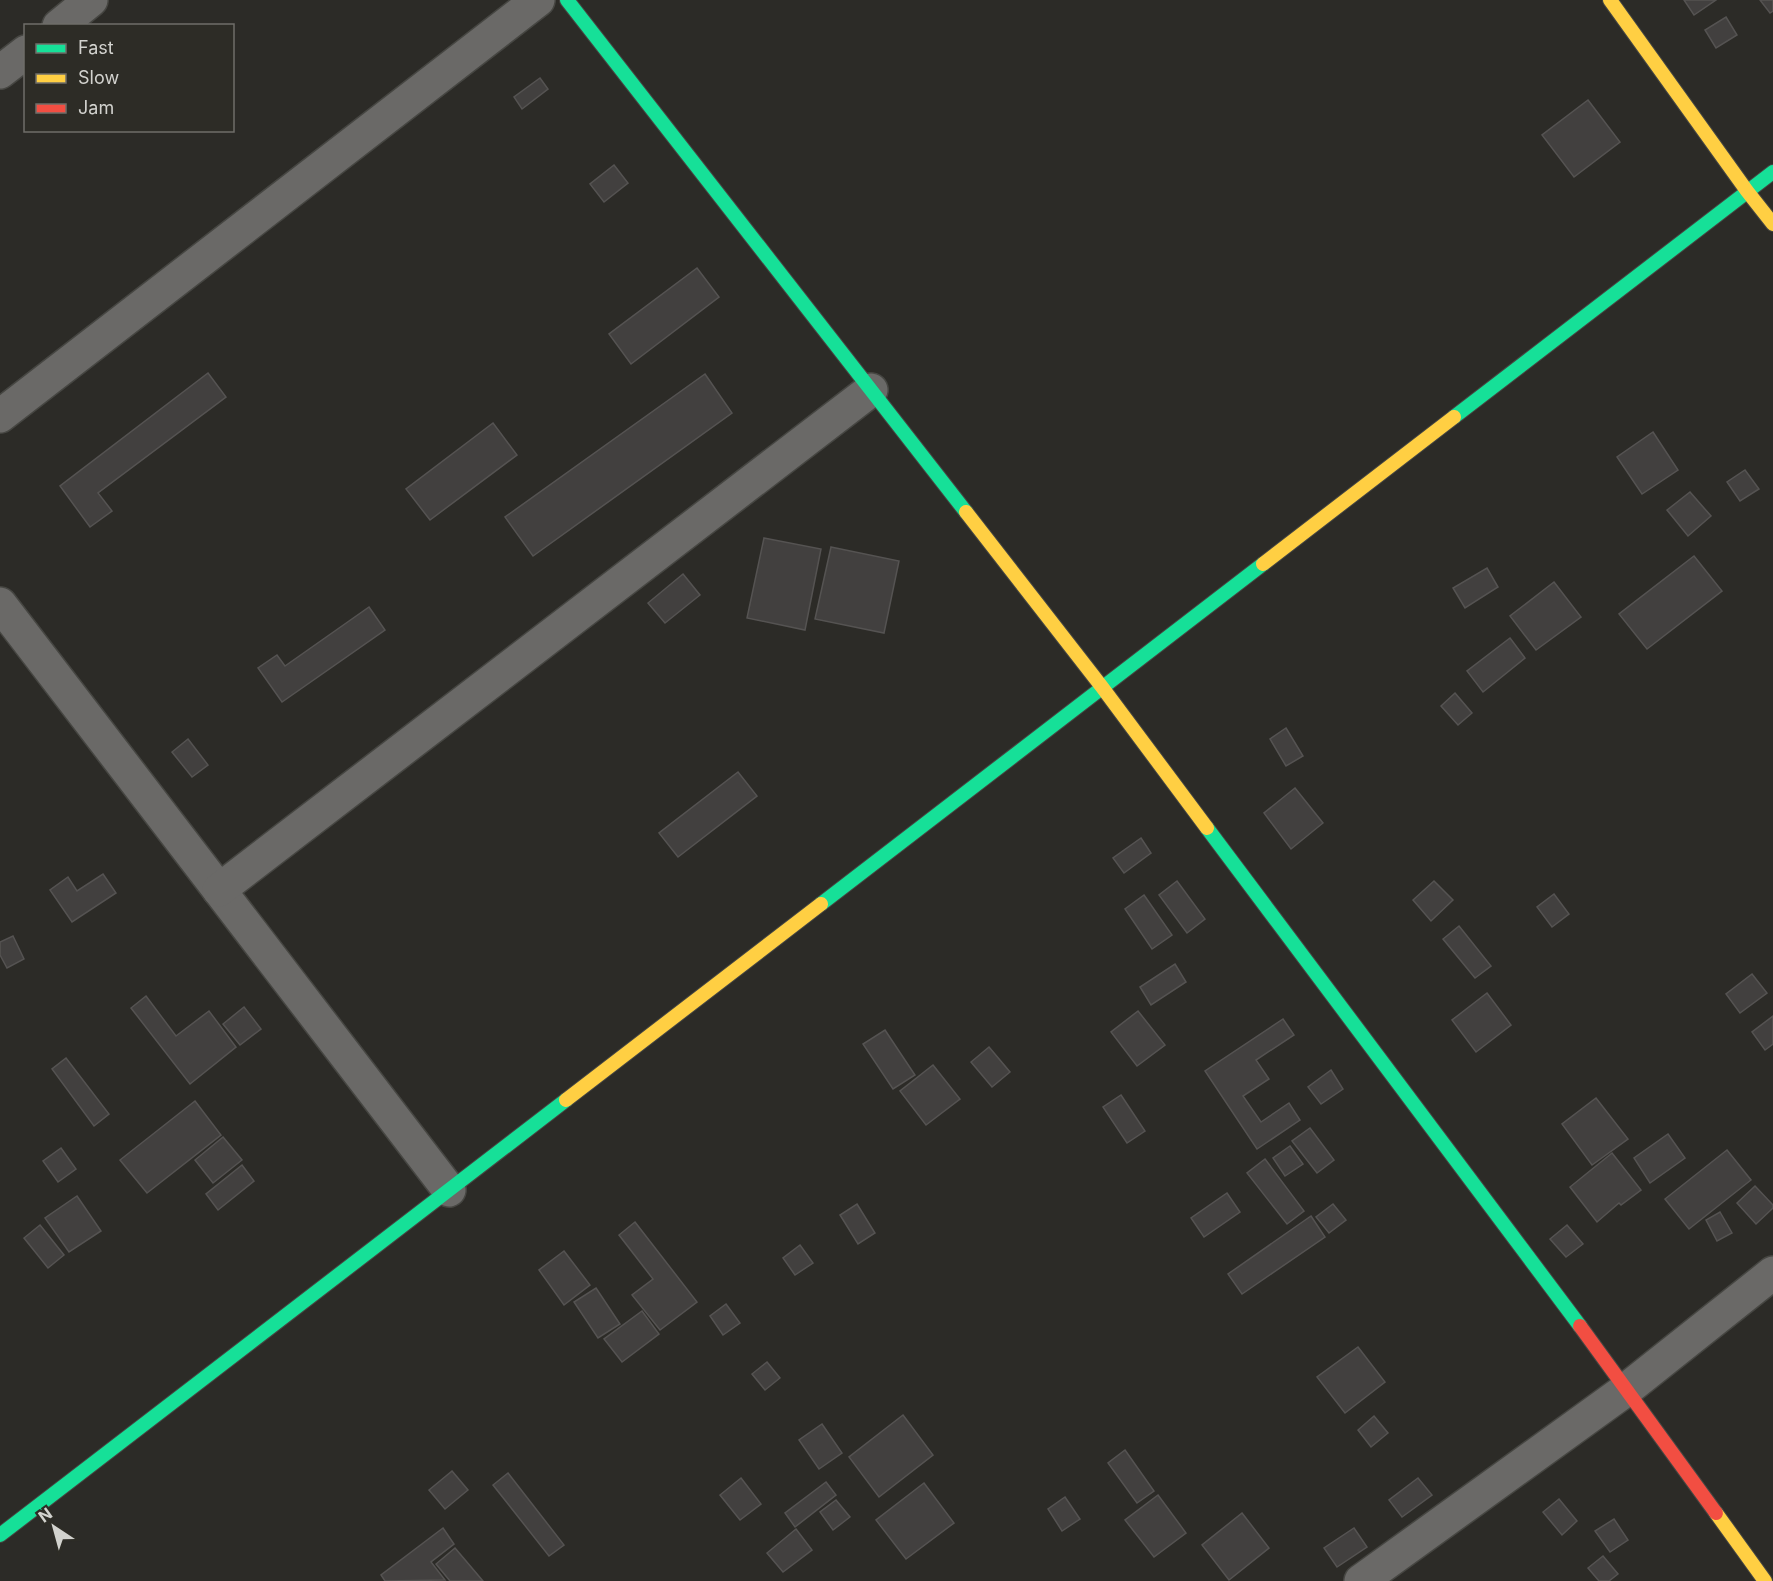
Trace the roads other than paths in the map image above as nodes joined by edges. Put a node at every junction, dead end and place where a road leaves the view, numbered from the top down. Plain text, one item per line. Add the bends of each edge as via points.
1 (92, 0) edge
2 (538, 0) edge
3 (567, 0) edge
4 (1610, 0) edge
5 (62, 24) edge
6 (24, 54) edge
7 (0, 72) edge
8 (1773, 172) edge
9 (1747, 191) junction
10 (1773, 224) edge
11 (871, 390) junction
12 (0, 416) edge
13 (0, 604) edge
14 (1102, 687) junction
15 (219, 890) junction
16 (449, 1190) junction
17 (1773, 1273) edge
18 (1627, 1389) junction
19 (0, 1535) edge
20 (1360, 1581) edge
21 (1765, 1581) edge

1 - 5 street
2 - 12 street
3 - 11 street
4 - 9 street
6 - 7 street
8 - 9 street
9 - 10 street
9 - 14 street
11 - 14 street
11 - 15 street
13 - 15 street
14 - 16 street
14 - 18 street
15 - 16 street
16 - 19 street
17 - 18 street
18 - 20 street
18 - 21 street

